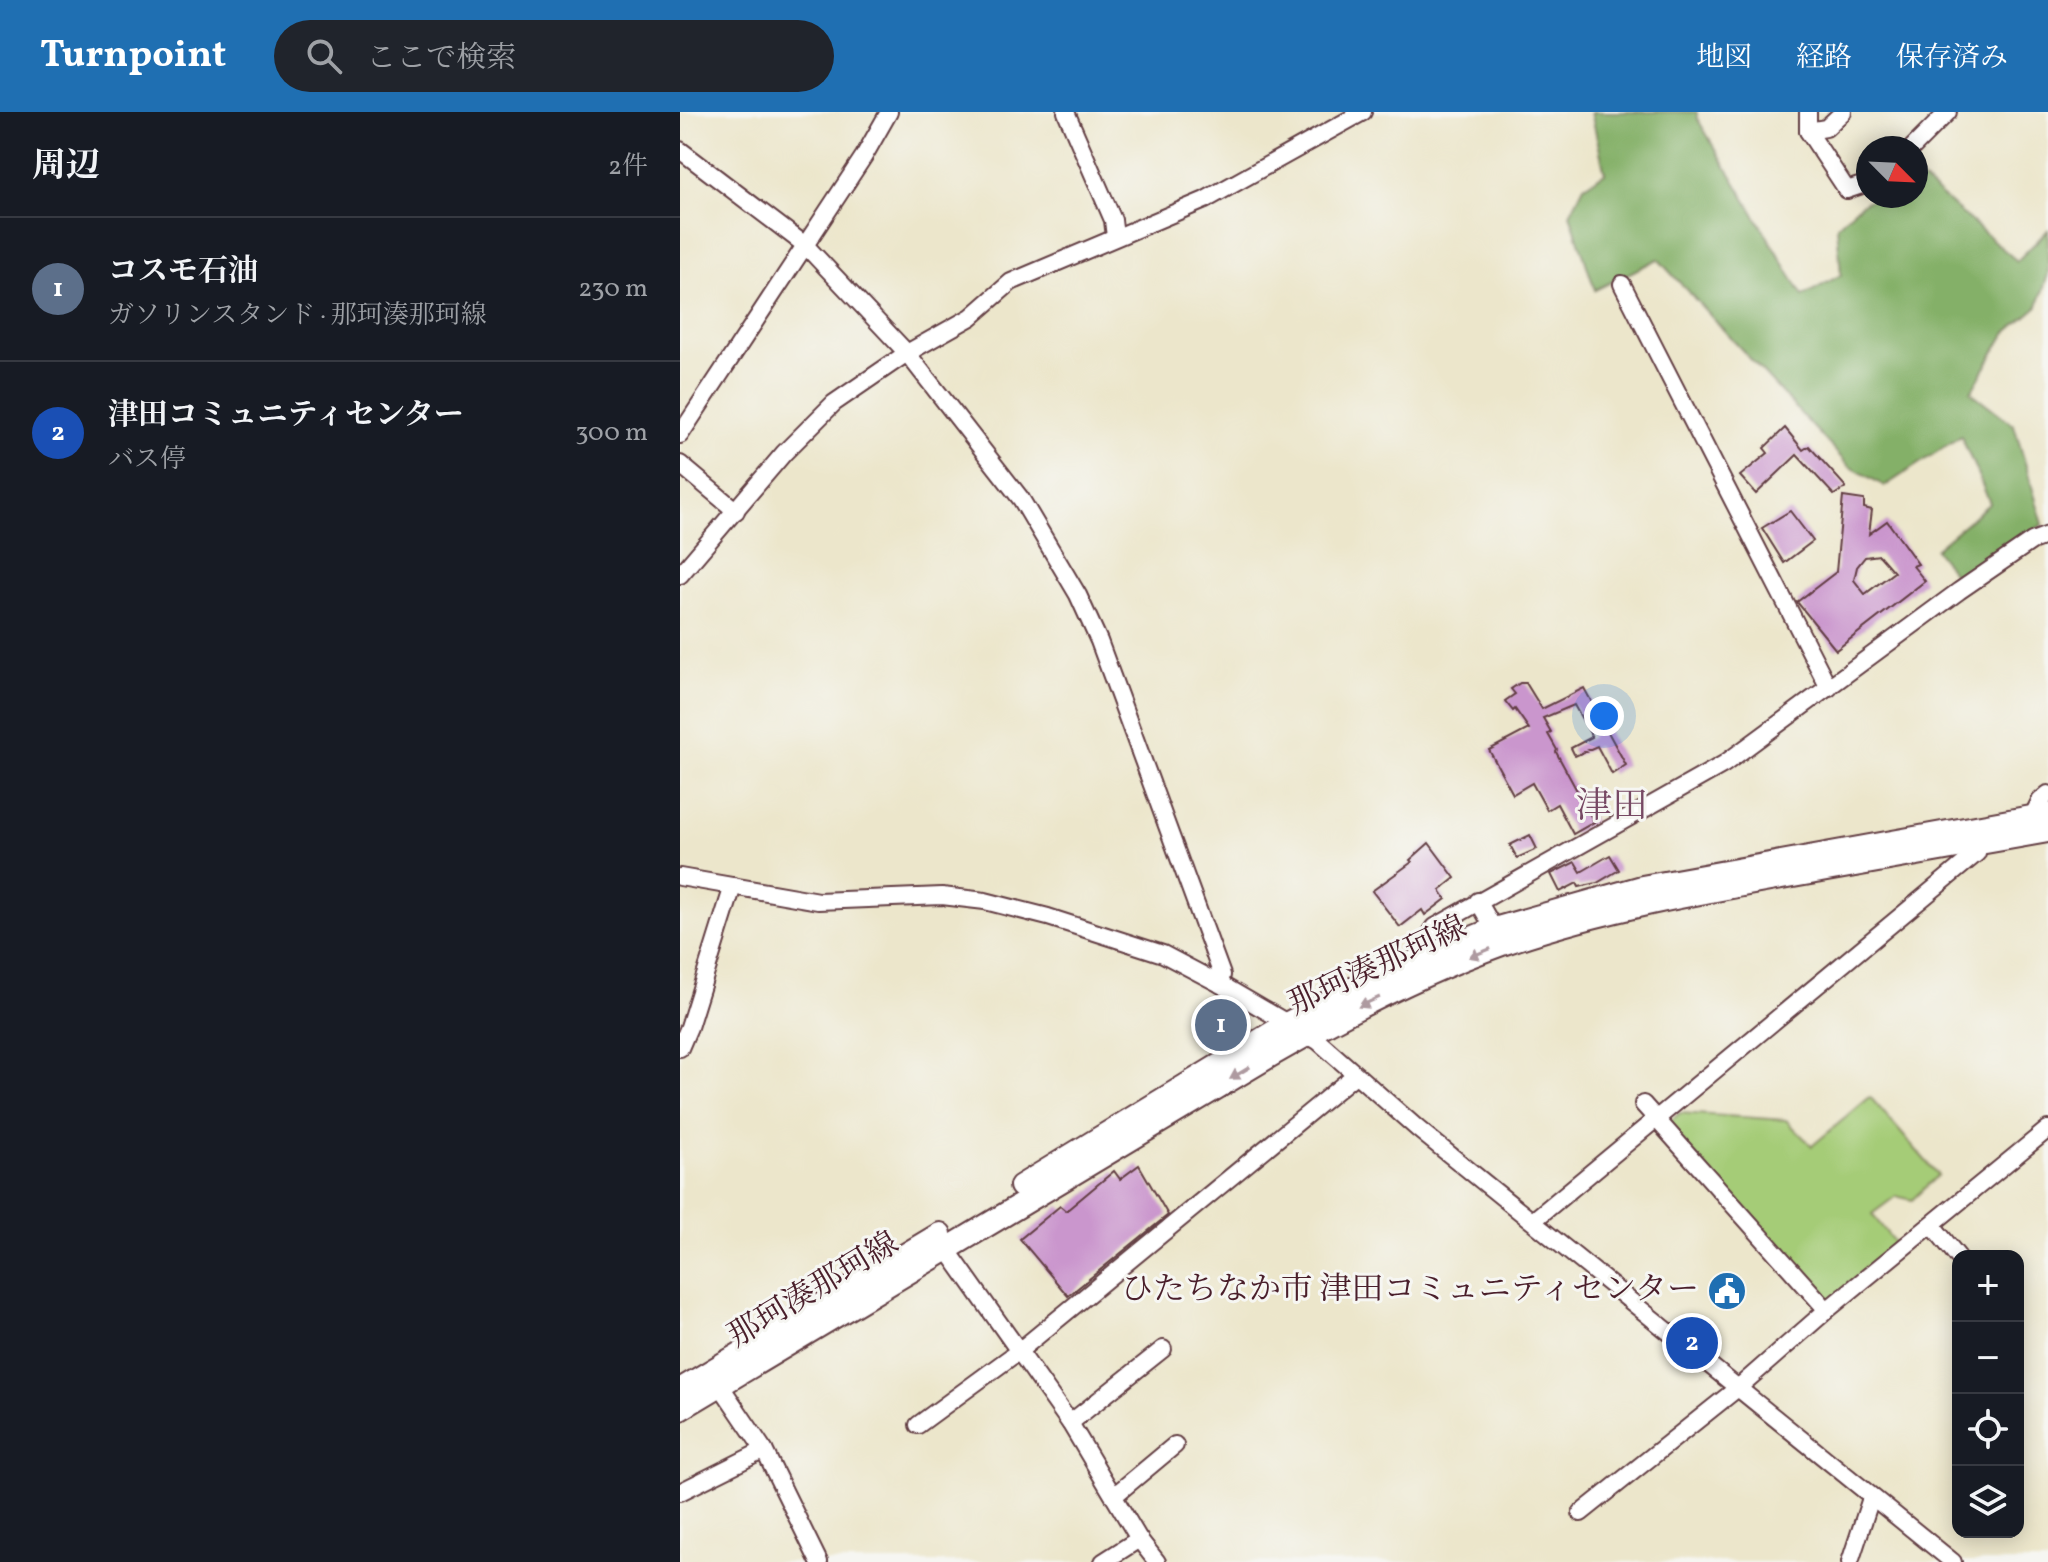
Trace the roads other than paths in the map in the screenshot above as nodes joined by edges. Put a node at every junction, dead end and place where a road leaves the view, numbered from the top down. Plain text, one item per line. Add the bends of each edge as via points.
1 (889, 112) edge
2 (1066, 112) edge
3 (1363, 112) edge
4 (1808, 112) edge
5 (1843, 112) edge
6 (1948, 112) edge
7 (1808, 131) junction
8 (1924, 136) edge
9 (680, 150) edge
10 (1856, 187) edge
11 (1115, 237) junction
12 (805, 245) junction
13 (1622, 284) dead end
14 (907, 353) junction
15 (680, 435) edge
16 (680, 464) edge
17 (736, 511) junction
18 (2048, 535) edge
19 (680, 575) edge
20 (1829, 688) junction
21 (2048, 794) edge
22 (2043, 820) edge
23 (1978, 843) junction
24 (680, 877) edge
25 (733, 886) junction
26 (1478, 901) junction
27 (1494, 929) junction
28 (1425, 956) junction
29 (1220, 984) junction
30 (1299, 1028) junction
31 (680, 1048) edge
32 (1355, 1075) junction
33 (1643, 1104) dead end
34 (1656, 1120) junction
35 (2048, 1129) edge
36 (1534, 1220) junction
37 (1932, 1225) junction
38 (942, 1242) junction
39 (1952, 1250) edge
40 (1827, 1310) junction
41 (1163, 1349) dead end
42 (1019, 1351) junction
43 (720, 1385) junction
44 (1739, 1387) junction
45 (680, 1390) edge
46 (680, 1409) edge
47 (1070, 1423) junction
48 (918, 1425) dead end
49 (1175, 1445) dead end
50 (764, 1450) junction
51 (680, 1492) edge
52 (1115, 1495) junction
53 (1871, 1498) junction
54 (1581, 1513) dead end
55 (1139, 1539) junction
56 (819, 1562) edge
57 (1103, 1562) edge
58 (1157, 1562) edge
59 (1850, 1562) edge
60 (1953, 1562) edge

1 - 12 street
2 - 11 street via 1113,220
3 - 11 street via 1205,200
4 - 7 street
5 - 7 street via 1826,128
6 - 8 street
7 - 10 street via 1847,190
9 - 12 street
11 - 14 street via 1011,282 971,317
12 - 14 street
12 - 15 street
13 - 20 street
14 - 17 street via 834,403
14 - 29 street via 1021,499 1078,595 1222,975
16 - 17 street
17 - 19 street
18 - 20 street via 1959,591
20 - 26 street via 1724,764
21 - 22 street via 2040,801
22 - 23 main road, 那珂湊那珂線
22 - 27 main road, 那珂湊那珂線 via 1642,887
23 -> 30 main road, 那珂湊那珂線 via 1602,914 1503,944
23 - 34 street via 1977,853
24 - 25 street
25 - 29 street via 818,901 942,896 985,901 1163,954
25 - 31 street
26 - 27 street
26 - 28 street via 1435,927 1424,944
27 - 28 main road, 那珂湊那珂線
28 - 30 main road, 那珂湊那珂線 via 1368,981
29 - 30 street
30 - 32 street
30 - 38 main road, 那珂湊那珂線
32 - 36 street
32 - 42 street
33 - 34 street
34 - 36 street
34 - 40 street
35 - 37 street
36 - 44 street
37 - 39 street
37 - 40 street
38 - 42 street
38 - 43 main road, 那珂湊那珂線
38 - 45 main road, 那珂湊那珂線
40 - 44 street
41 - 47 street
42 - 47 street
42 - 48 street
43 - 46 main road, 那珂湊那珂線
43 - 50 street
44 - 53 street
44 - 54 street
47 - 52 street
49 - 52 street
50 - 51 street
50 - 56 street
52 - 55 street
53 - 59 street
53 - 60 street
55 - 57 street
55 - 58 street

